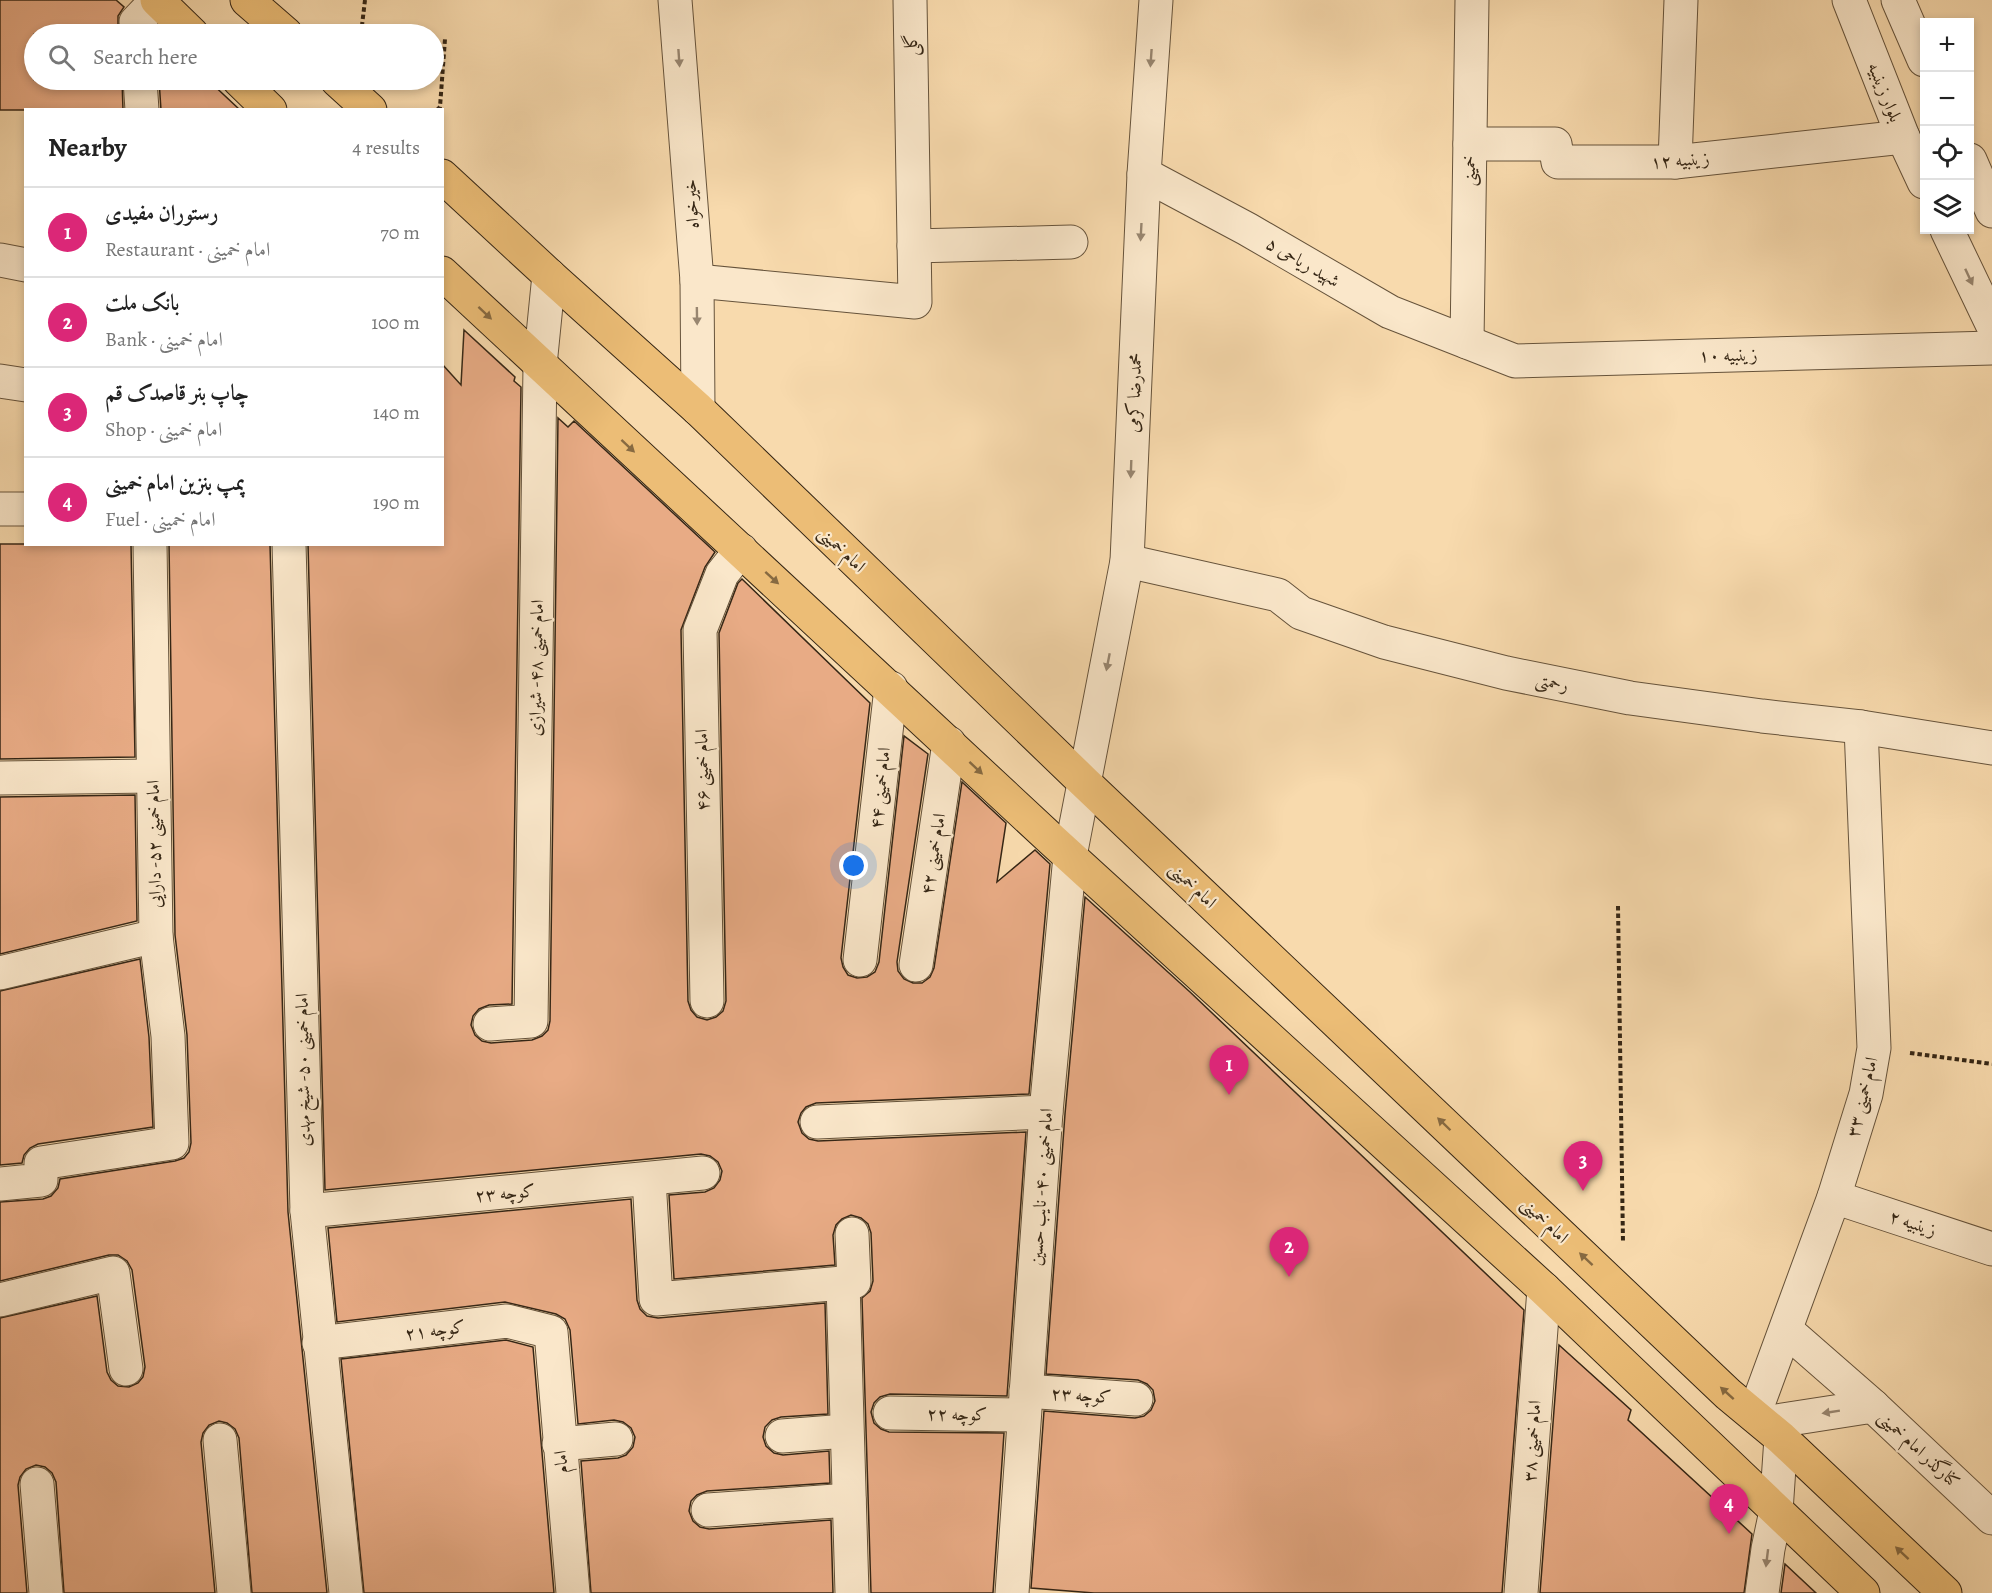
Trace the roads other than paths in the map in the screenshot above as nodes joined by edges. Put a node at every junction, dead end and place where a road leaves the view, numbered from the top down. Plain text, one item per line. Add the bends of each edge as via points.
1 (156, 0) edge
2 (247, 0) edge
3 (675, 0) edge
4 (910, 0) edge
5 (1156, 0) edge
6 (1472, 0) edge
7 (1682, 0) edge
8 (1849, 0) edge
9 (1898, 0) edge
10 (136, 24) edge
11 (181, 24) edge
12 (275, 24) edge
13 (1920, 51) edge
14 (141, 90) edge
15 (249, 90) edge
16 (142, 108) edge
17 (268, 108) edge
18 (1903, 137) junction
19 (1470, 144) junction
20 (1675, 162) junction
21 (1974, 169) edge
22 (1144, 174) junction
23 (444, 178) edge
24 (1923, 180) edge
25 (1992, 211) edge
26 (1949, 234) edge
27 (1071, 242) dead end
28 (914, 246) junction
29 (0, 260) edge
30 (24, 265) edge
31 (444, 275) edge
32 (549, 275) junction
33 (697, 281) junction
34 (1992, 324) edge
35 (1467, 342) junction
36 (1992, 348) edge
37 (540, 365) junction
38 (0, 381) edge
39 (24, 385) edge
40 (698, 409) junction
41 (0, 509) edge
42 (24, 509) edge
43 (150, 546) edge
44 (289, 546) edge
45 (741, 550) junction
46 (1127, 561) junction
47 (891, 688) junction
48 (1861, 727) junction
49 (949, 743) junction
50 (1992, 748) edge
51 (152, 776) junction
52 (0, 778) edge
53 (1085, 783) junction
54 (1070, 856) junction
55 (156, 936) junction
56 (860, 960) dead end
57 (916, 965) dead end
58 (0, 973) edge
59 (706, 1001) dead end
60 (490, 1024) dead end
61 (1046, 1112) junction
62 (817, 1122) dead end
63 (703, 1173) dead end
64 (649, 1179) junction
65 (0, 1184) edge
66 (1834, 1197) junction
67 (307, 1211) junction
68 (852, 1234) dead end
69 (1992, 1249) edge
70 (843, 1283) junction
71 (1544, 1289) junction
72 (0, 1300) edge
73 (1786, 1330) junction
74 (551, 1332) joint
75 (319, 1344) junction
76 (126, 1369) dead end
77 (1136, 1399) dead end
78 (1025, 1403) junction
79 (1873, 1406) junction
80 (890, 1413) dead end
81 (1766, 1426) junction
82 (846, 1431) junction
83 (782, 1436) dead end
84 (616, 1439) dead end
85 (220, 1440) dead end
86 (559, 1444) junction
87 (37, 1484) dead end
88 (849, 1500) junction
89 (708, 1510) dead end
90 (1776, 1511) junction
91 (1992, 1518) edge
92 (46, 1593) edge
93 (234, 1593) edge
94 (346, 1593) edge
95 (573, 1593) edge
96 (852, 1593) edge
97 (1016, 1593) edge
98 (1521, 1593) edge
99 (1762, 1593) edge
100 (1863, 1593) edge
101 (1945, 1593) edge

1 - 10 street
1 - 11 main road
2 - 12 main road
3 -> 33 street, خیرخواه
4 - 28 street, گلی
5 -> 22 street, محمدرضا کرمی
6 - 19 street, خمینی
7 - 20 street
8 - 18 street, بلوار زینبیه
9 - 13 street
14 - 16 street
15 - 17 main road
18 - 20 street, زینبیه ۱۲
18 - 24 street, بلوار زینبیه
19 - 20 street, زینبیه ۱۲ via 1555,144 1558,162
19 - 35 street, خمینی
21 - 25 street
22 - 35 street, ۵ شهید ریاحی via 1390,312
22 -> 46 street, محمدرضا کرمی
23 - 32 main road, امام خمینی
26 -> 34 street
27 - 28 street
28 - 33 street, گلی via 915,302
29 - 30 street
31 -> 37 main road
32 - 37 street, امام خمینی ۴۸- شیرازی
32 - 40 main road, امام خمینی
33 -> 40 street, خیرخواه
35 - 36 street, زینبیه ۱۰ via 1515,361
37 -> 45 main road
37 - 60 street, امام خمینی ۴۸- شیرازی via 531,1021
38 - 39 street
40 - 53 main road, امام خمینی
41 - 42 street
43 - 51 street, امام خمینی ۵۲- دارایی
44 - 67 street, امام خمینی ۵۰- شیخ مهدی
45 -> 47 main road
45 - 59 street, امام خمینی ۴۶ via 722,574 700,630
46 - 48 street, رحمتی via 1278,595 1301,614 1384,642 1506,673 1630,698
46 -> 53 street, محمدرضا کرمی
47 - 49 main road
47 - 56 street, امام خمینی ۴۴
48 - 50 street, رحمتی
48 - 66 street, امام خمینی ۳۳ via 1874,1048 1866,1094
49 -> 54 main road
49 - 57 street, امام خمینی ۴۲
51 - 52 street
51 - 55 street, امام خمینی ۵۲- دارایی
53 - 54 street, امام خمینی ۴۰- نایب حسین
81 -> 53 main road, امام خمینی
54 - 61 street, امام خمینی ۴۰- نایب حسین
54 - 71 main road
55 - 58 street
55 - 65 street, امام خمینی ۵۲- دارایی via 168,1036 172,1143 41,1163 41,1180
61 - 62 street
61 - 78 street, امام خمینی ۴۰- نایب حسین
63 - 64 street, کوچه ۲۳
64 - 67 street, کوچه ۲۳
64 - 70 street via 656,1299
66 - 69 street, زینبیه ۲
66 - 73 street, امام خمینی ۳۳
67 - 75 street, امام خمینی ۵۰- شیخ مهدی
68 - 70 street via 854,1282
70 - 82 street
71 - 90 main road
71 - 98 street, امام خمینی ۳۸
72 - 76 street via 113,1273
73 - 79 street, کنارگذر امام خمینی
73 - 81 street, امام خمینی ۳۳
74 - 75 street, کوچه ۲۱ via 507,1321
74 - 86 street, امام
75 - 94 street, امام خمینی ۵۰- شیخ مهدی
77 - 78 street, کوچه ۲۳
78 - 80 street, کوچه ۲۲
78 - 97 street, امام خمینی ۴۰- نایب حسین
79 -> 81 street, کنارگذر امام خمینی
79 - 91 street, کنارگذر امام خمینی
81 - 90 street, امام خمینی ۳۳
101 -> 81 main road, امام خمینی
82 - 83 street
82 - 88 street
84 - 86 street
85 - 93 street
86 - 95 street, امام
87 - 92 street
88 - 89 street
88 - 96 street
90 -> 99 street, امام خمینی ۳۳
90 - 100 main road

